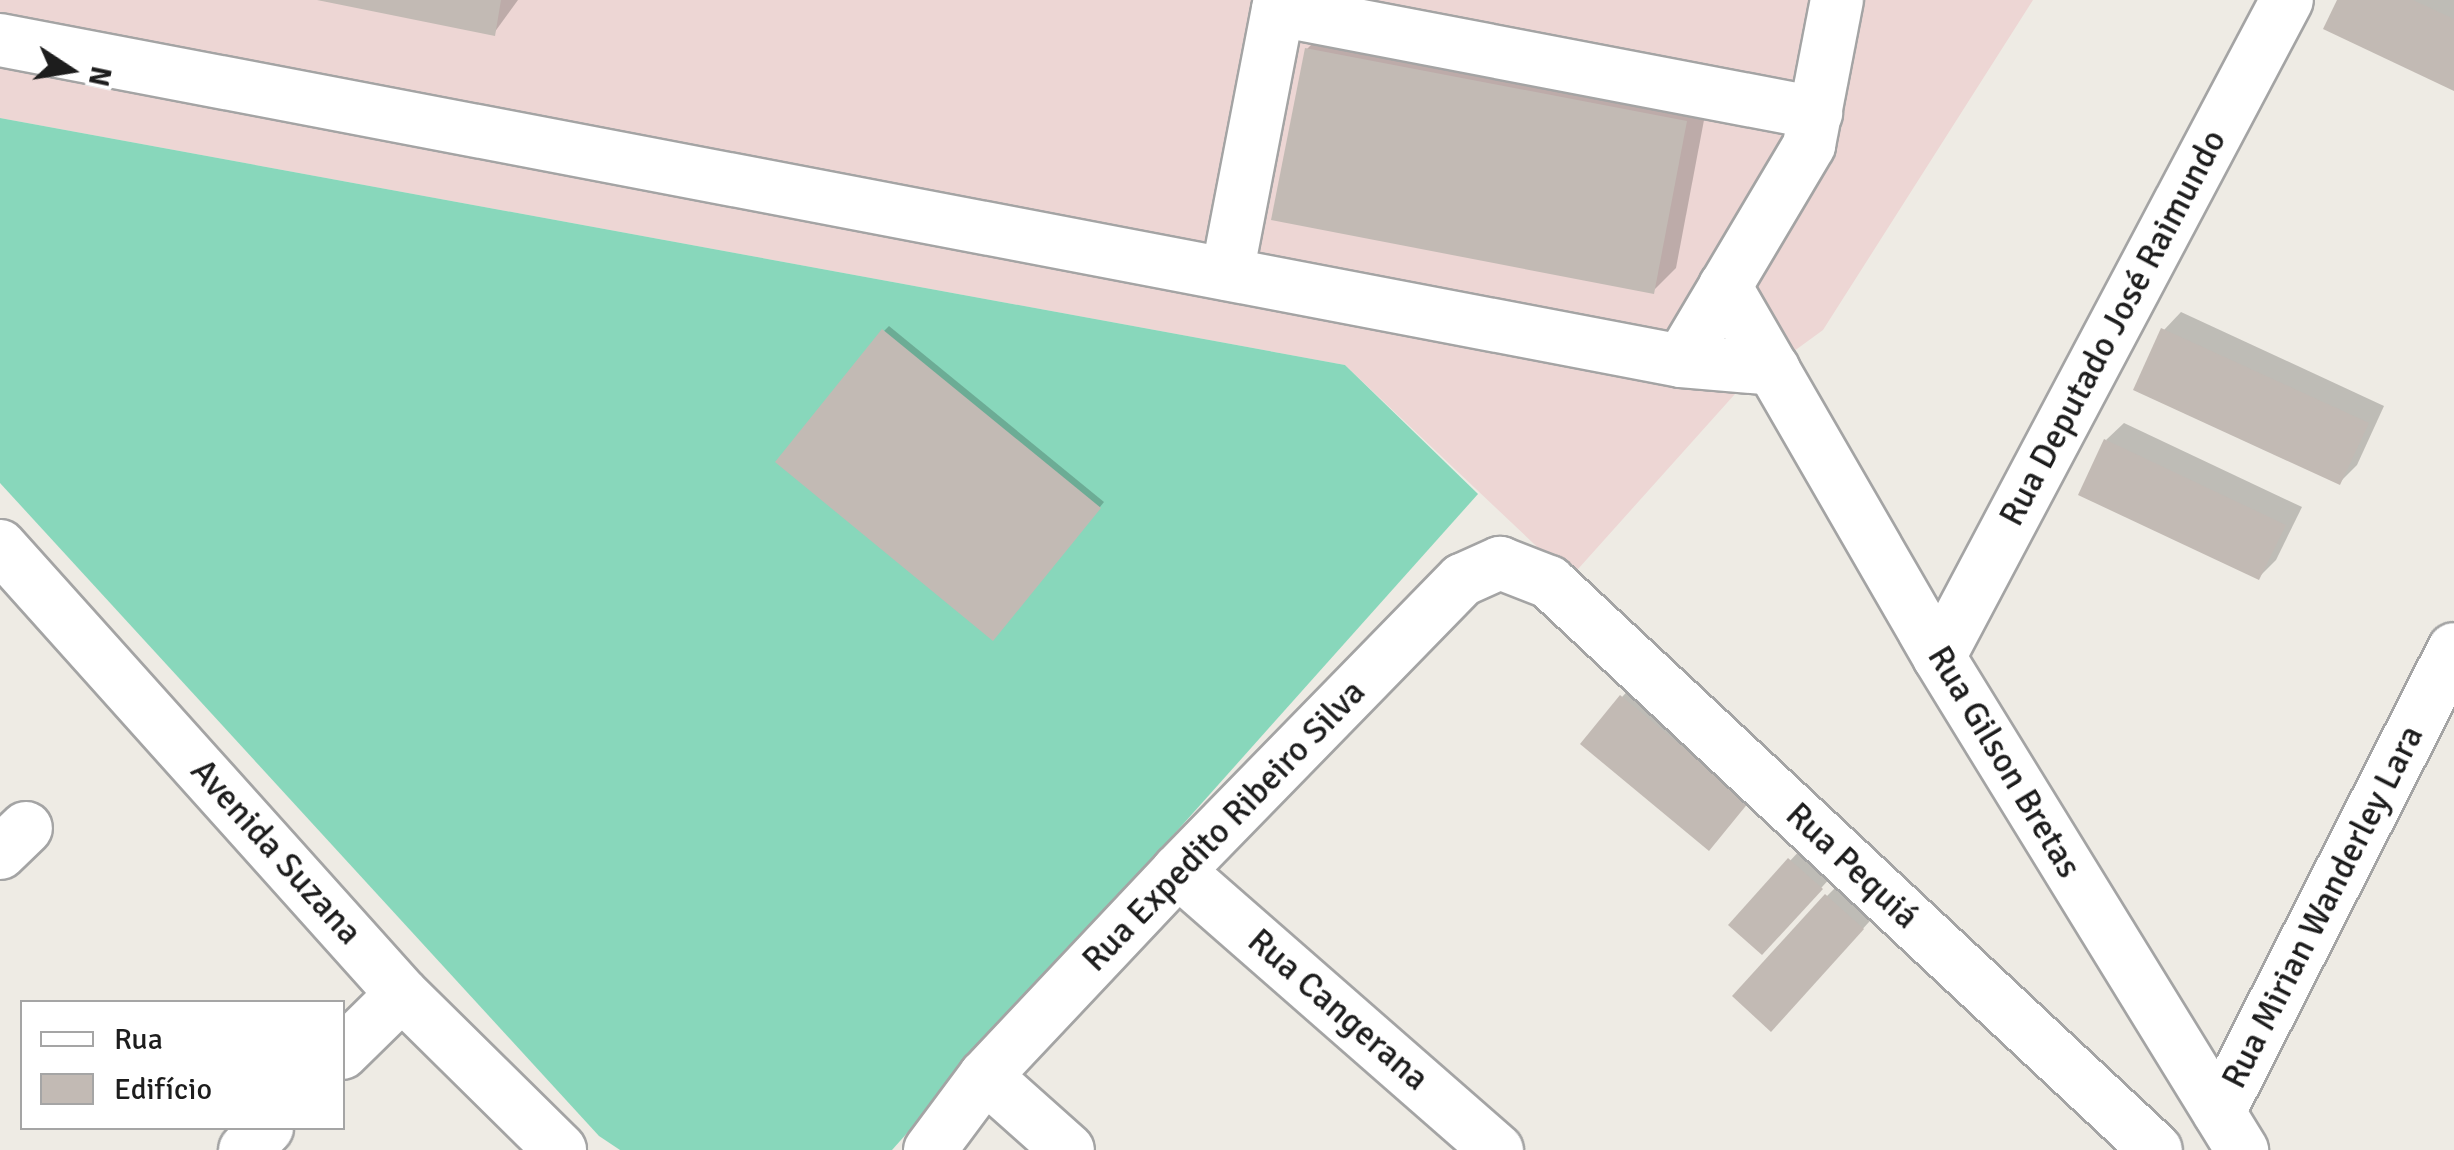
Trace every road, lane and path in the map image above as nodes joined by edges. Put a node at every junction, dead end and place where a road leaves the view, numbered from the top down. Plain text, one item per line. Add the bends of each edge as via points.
1 (1837, 0) edge
2 (2287, 0) edge
3 (1278, 5) edge
4 (0, 40) edge
5 (1816, 113) junction
6 (1227, 274) junction
7 (1725, 286) junction
8 (1681, 361) junction
9 (1774, 369) junction
10 (0, 546) edge
11 (1549, 582) joint
12 (2454, 649) edge
13 (1940, 657) junction
14 (1178, 870) junction
15 (402, 994) junction
16 (345, 1050) edge
17 (985, 1076) junction
18 (266, 1130) edge
19 (2230, 1131) edge
20 (245, 1150) edge
21 (560, 1150) edge
22 (930, 1150) edge
23 (1068, 1150) edge
24 (1497, 1150) edge
25 (2156, 1150) edge

1 - 5 street
2 - 13 street, Rua Deputado José Raimundo
3 - 5 street
3 - 6 street
4 - 6 street
5 - 7 street via 1810,145
6 - 8 street
7 - 8 street
7 - 9 street, Rua Gilson Bretas
8 - 9 street
9 - 13 street, Rua Gilson Bretas
10 - 15 street, Avenida Suzana
11 - 14 street, Rua Expedito Ribeiro Silva via 1500,563 1462,580
11 - 25 street, Rua Pequiá
12 - 19 street, Rua Mirian Wanderley Lara
13 - 19 street, Rua Gilson Bretas
14 - 17 street, Rua Expedito Ribeiro Silva
14 - 24 street, Rua Cangerana
15 - 16 street
15 - 21 street, Avenida Suzana
17 - 22 street, Rua Expedito Ribeiro Silva
17 - 23 street
18 - 20 street

